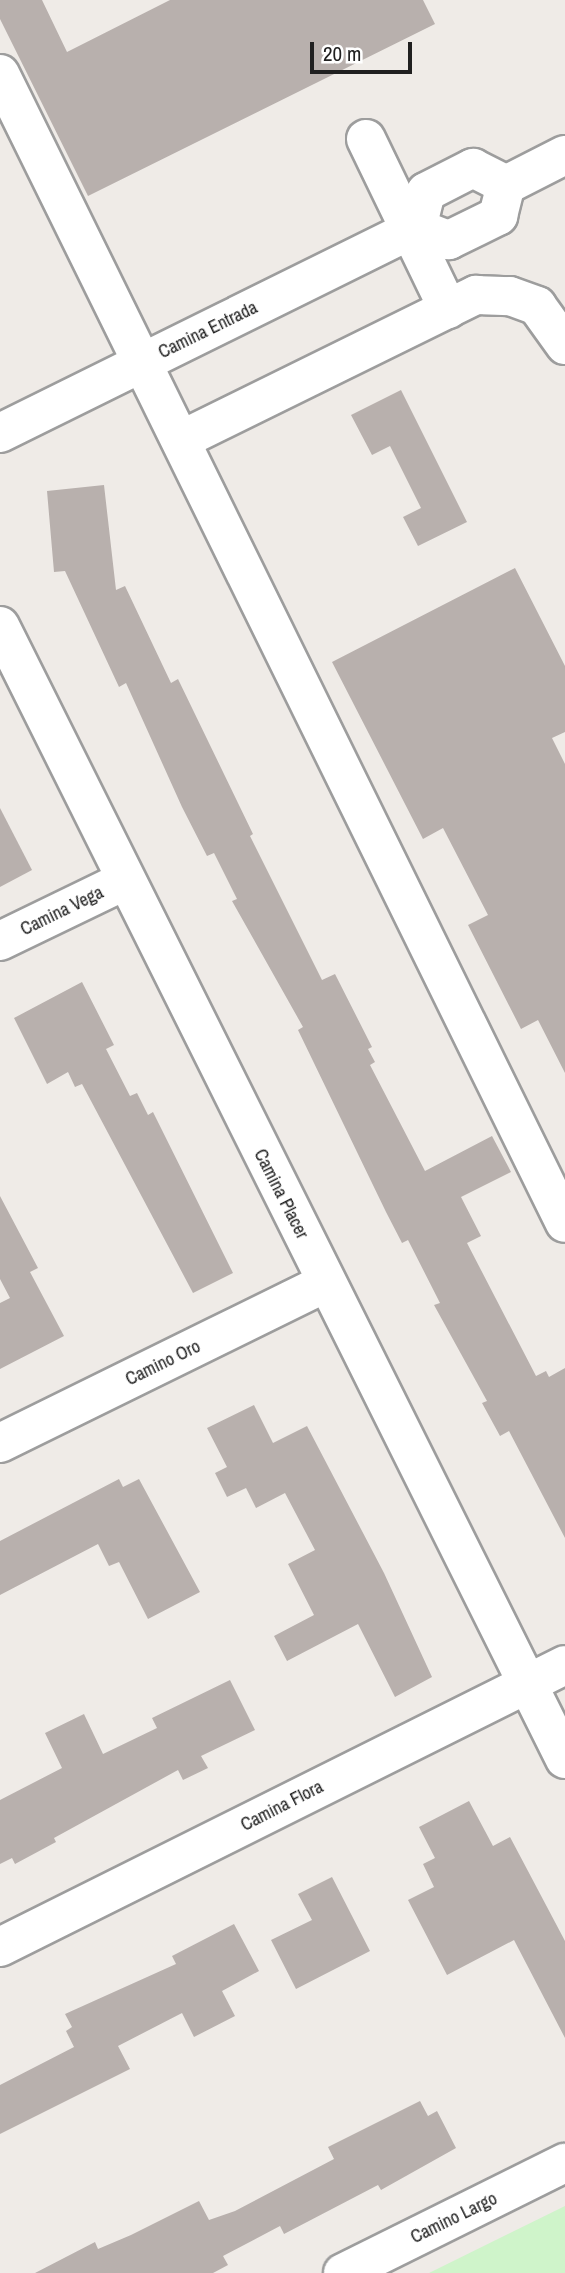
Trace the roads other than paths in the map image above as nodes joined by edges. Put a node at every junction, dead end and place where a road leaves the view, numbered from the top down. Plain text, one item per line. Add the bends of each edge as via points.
1 (0, 74) edge
2 (366, 139) dead end
3 (565, 155) edge
4 (506, 185) junction
5 (413, 229) junction
6 (449, 309) junction
7 (565, 345) edge
8 (143, 362) junction
9 (0, 433) edge
10 (181, 440) junction
11 (0, 626) edge
12 (124, 881) junction
13 (0, 941) edge
14 (565, 1223) edge
15 (325, 1283) junction
16 (0, 1443) edge
17 (565, 1665) edge
18 (527, 1684) junction
19 (565, 1759) edge
20 (0, 1947) edge
21 (565, 2163) edge
22 (343, 2273) edge

1 - 8 street
2 - 5 street
3 - 4 street
4 - 5 street via 498,216 449,240
4 - 5 street via 473,168 426,192
5 - 6 street
5 - 8 street, Camina Entrada
6 - 7 street via 476,295 510,296 537,306
6 - 10 street
8 - 9 street, Camina Entrada
8 - 10 street
10 - 14 street
11 - 12 street, Camina Placer
12 - 13 street, Camina Vega
12 - 15 street, Camina Placer
15 - 16 street, Camino Oro
15 - 18 street, Camina Placer
17 - 18 street, Camina Flora
18 - 19 street, Camina Placer
18 - 20 street, Camina Flora
21 - 22 street, Camino Largo

